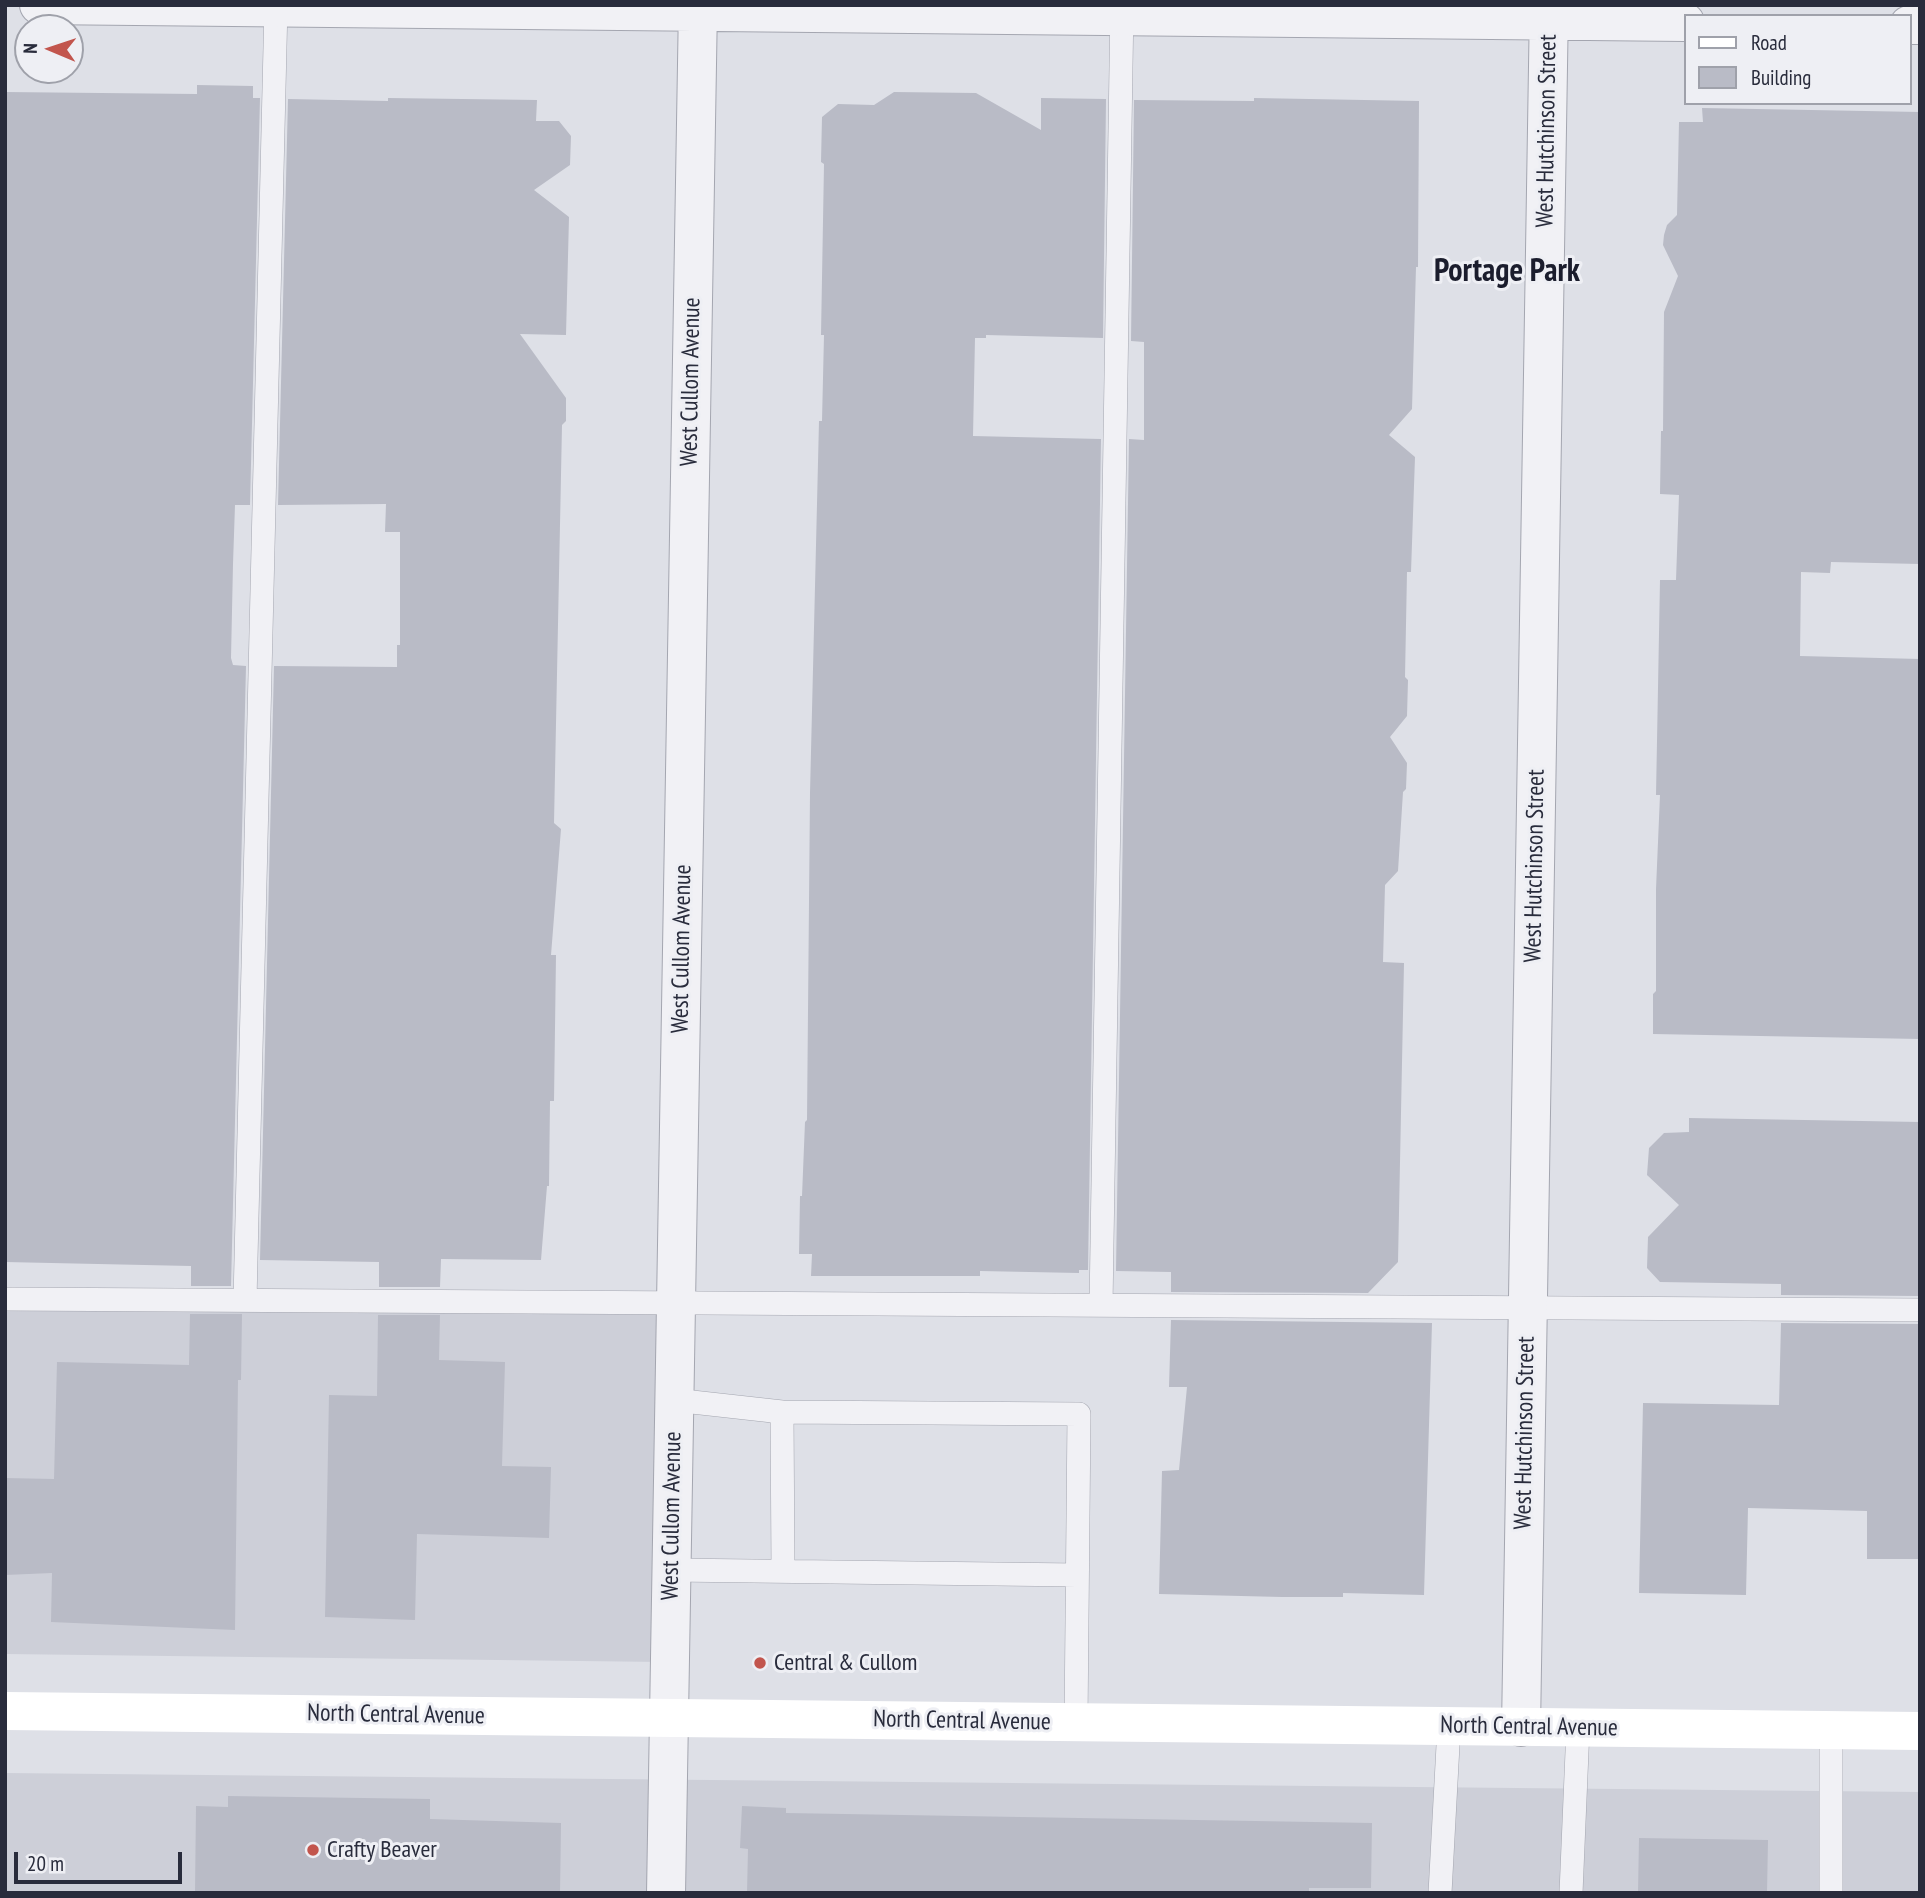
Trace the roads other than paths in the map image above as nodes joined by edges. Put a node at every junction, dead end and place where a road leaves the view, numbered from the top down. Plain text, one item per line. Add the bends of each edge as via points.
1 (39, 5) edge
2 (276, 7) edge
3 (698, 9) edge
4 (1121, 11) edge
5 (1549, 13) edge
6 (1684, 22) edge
7 (5, 1299) edge
8 (245, 1300) junction
9 (676, 1302) junction
10 (1101, 1305) junction
11 (1527, 1308) junction
12 (1920, 1310) edge
13 (674, 1399) junction
14 (782, 1412) junction
15 (672, 1570) junction
16 (783, 1571) junction
17 (1077, 1575) junction
18 (5, 1712) edge
19 (668, 1718) junction
20 (1076, 1723) junction
21 (1449, 1727) junction
22 (1521, 1727) junction
23 (1578, 1728) junction
24 (1831, 1730) junction
25 (1920, 1731) edge
26 (666, 1893) edge
27 (1440, 1893) edge
28 (1571, 1893) edge
29 (1831, 1893) edge

1 - 2 street
2 - 3 street
2 - 8 lane
3 - 4 street
3 - 9 street, West Cullom Avenue
4 - 5 street
4 - 10 lane
5 - 6 street
5 - 11 street, West Hutchinson Street
7 - 8 lane
8 - 9 lane
9 - 10 lane
9 - 13 street, West Cullom Avenue
10 - 11 lane
11 - 12 lane
11 - 22 street, West Hutchinson Street
13 - 14 lane
13 - 15 street, West Cullom Avenue
14 - 16 lane
14 - 17 lane via 1079,1414
15 - 16 lane
15 - 19 street, West Cullom Avenue
16 - 17 lane
17 - 20 lane
18 - 19 main road, North Central Avenue
19 - 20 main road, North Central Avenue
19 - 26 street, West Cullom Avenue
20 - 21 main road, North Central Avenue
21 - 22 main road, North Central Avenue
21 - 27 lane
22 - 23 main road, North Central Avenue
23 - 24 main road, North Central Avenue
23 - 28 lane
24 - 25 main road, North Central Avenue
24 - 29 lane

